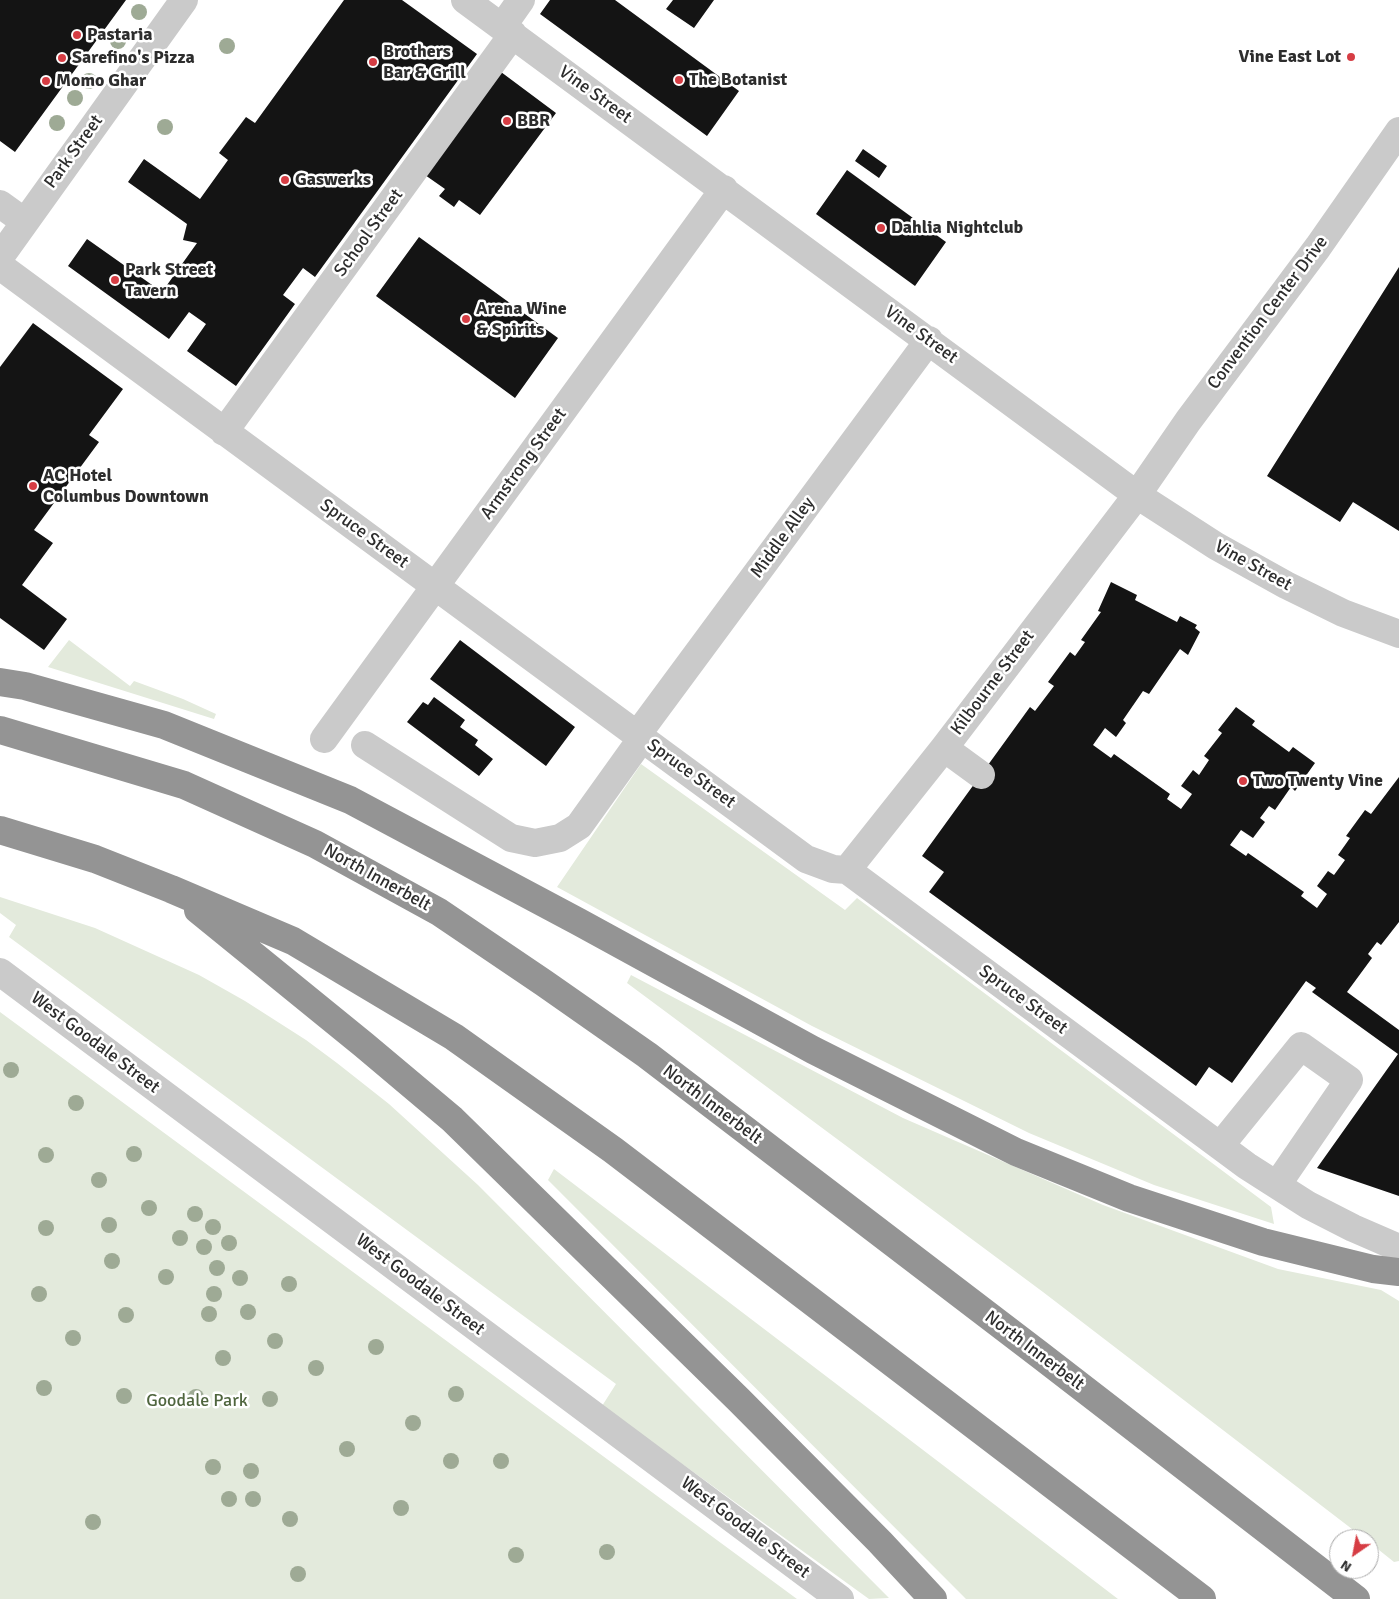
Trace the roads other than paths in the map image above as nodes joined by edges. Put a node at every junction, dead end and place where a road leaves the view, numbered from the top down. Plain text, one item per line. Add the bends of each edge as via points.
1 (184, 0) edge
2 (465, 0) edge
3 (521, 0) edge
4 (507, 30) junction
5 (1399, 131) edge
6 (724, 189) junction
7 (0, 204) edge
8 (25, 222) junction
9 (0, 257) edge
10 (0, 266) edge
11 (929, 340) junction
12 (224, 432) junction
13 (1137, 495) junction
14 (436, 587) junction
15 (1399, 634) edge
16 (0, 682) edge
17 (0, 730) edge
18 (640, 737) junction
19 (324, 739) dead end
20 (365, 745) dead end
21 (944, 748) junction
22 (981, 775) dead end
23 (0, 830) edge
24 (847, 870) junction
25 (171, 889) junction
26 (0, 972) edge
27 (1220, 1146) junction
28 (1277, 1185) junction
29 (1399, 1248) edge
30 (1399, 1272) edge
31 (840, 1599) edge
32 (933, 1599) edge
33 (1202, 1599) edge
34 (1356, 1599) edge

1 - 8 street, Park Street
2 - 4 street, Vine Street
3 - 4 street, School Street
4 - 6 street, Vine Street
4 - 12 street, School Street
5 - 13 street, Convention Center Drive
6 - 11 street, Vine Street
6 - 14 street, Armstrong Street
7 - 8 street
8 - 9 street, Park Street
10 - 12 street, Spruce Street
11 - 13 street, Vine Street
11 - 18 street, Middle Alley
12 - 14 street, Spruce Street
13 - 15 street, Vine Street via 1216,546 1286,585
13 - 21 street, Kilbourne Street
14 - 18 street, Spruce Street
14 - 19 street, Armstrong Street
16 - 30 highway via 164,724 350,800 813,1050 1016,1152 1129,1198 1263,1242 1373,1269
17 - 34 highway, North Innerbelt via 184,785 315,844 439,912 646,1055
18 - 20 street, Middle Alley via 579,826 560,838 536,843 511,838
18 - 24 street, Spruce Street via 806,859 833,869
21 - 22 street
21 - 24 street, Kilbourne Street
23 - 25 highway via 95,859
24 - 27 street, Spruce Street
25 - 32 highway via 452,1119 739,1400
25 - 33 highway via 293,941 454,1038 613,1150
26 - 31 street, West Goodale Street
27 - 28 street, Spruce Street
27 - 28 street via 1301,1046 1349,1080
28 - 29 street, Spruce Street via 1308,1205

